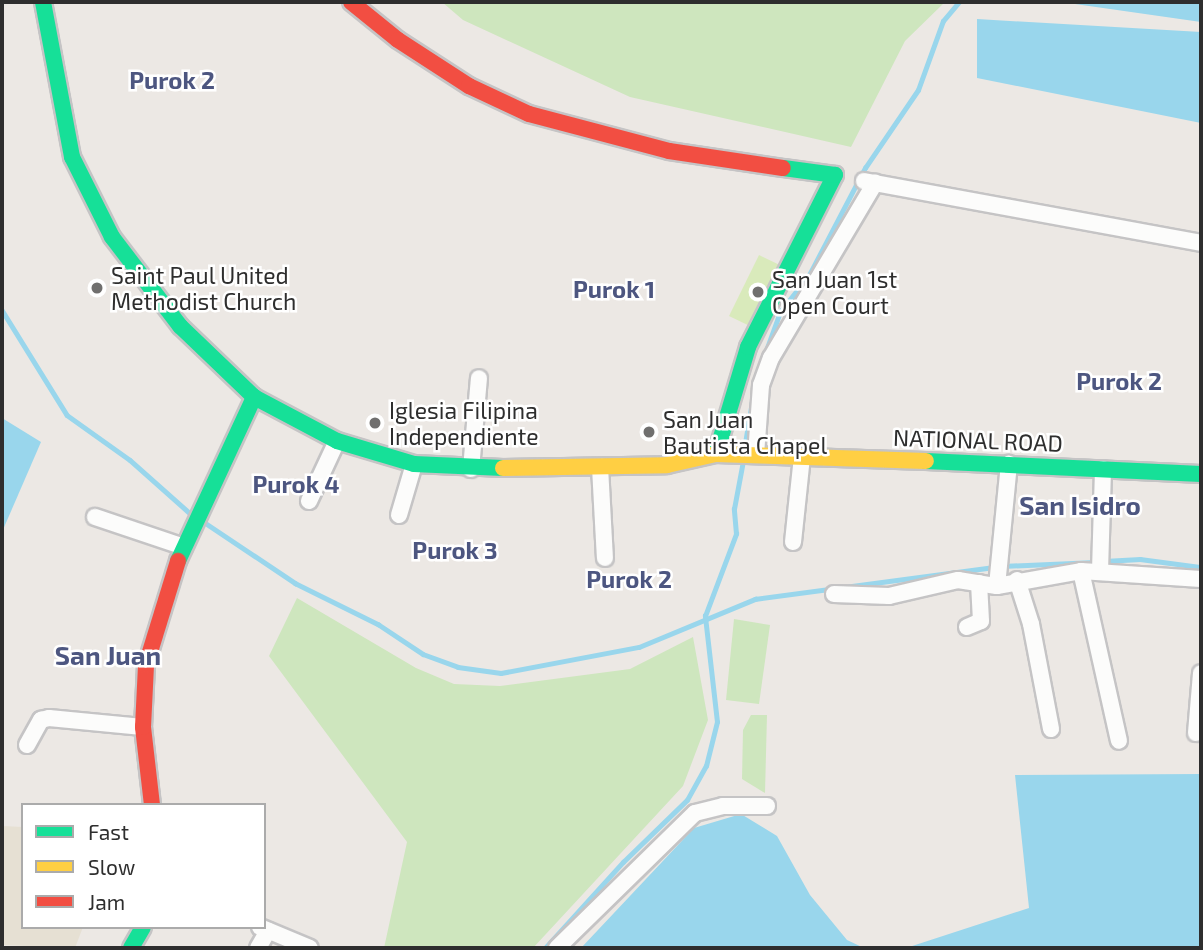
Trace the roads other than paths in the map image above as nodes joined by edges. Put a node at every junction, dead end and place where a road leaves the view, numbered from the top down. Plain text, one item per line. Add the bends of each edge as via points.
1 (43, 2) edge
2 (351, 2) edge
3 (1201, 243) edge
4 (479, 377) dead end
5 (254, 397) junction
6 (337, 441) junction
7 (716, 454) junction
8 (749, 455) junction
9 (802, 456) junction
10 (414, 464) junction
11 (1009, 464) junction
12 (600, 467) junction
13 (471, 469) junction
14 (1103, 469) junction
15 (1201, 474) edge
16 (309, 501) dead end
17 (399, 515) dead end
18 (94, 516) dead end
19 (793, 542) dead end
20 (184, 547) junction
21 (605, 558) dead end
22 (1100, 563) junction
23 (1080, 571) junction
24 (997, 573) junction
25 (1201, 579) edge
26 (1017, 580) junction
27 (979, 583) junction
28 (834, 594) dead end
29 (967, 627) dead end
30 (1201, 673) edge
31 (143, 727) junction
32 (1051, 729) dead end
33 (1196, 733) dead end
34 (1119, 741) dead end
35 (27, 745) dead end
36 (152, 803) edge
37 (767, 806) dead end
38 (142, 929) edge
39 (264, 929) edge
40 (131, 948) edge
41 (258, 948) edge
42 (310, 948) edge
43 (557, 948) edge

1 - 5 main road, NATIONAL ROAD via 63,121 72,157 91,198 144,282
2 - 7 main road via 398,40 469,86 529,114 669,151 835,175 748,347
3 - 8 street via 869,182 771,358 761,384
4 - 13 street
5 - 6 main road, NATIONAL ROAD
5 - 20 main road
6 - 10 main road, NATIONAL ROAD
6 - 16 street
7 - 8 main road, NATIONAL ROAD
7 - 12 main road, NATIONAL ROAD via 667,465
8 - 9 main road, NATIONAL ROAD
9 - 11 main road, NATIONAL ROAD
9 - 19 street
10 - 13 main road, NATIONAL ROAD
10 - 17 street
11 - 14 main road, NATIONAL ROAD
11 - 24 street
12 - 13 main road, NATIONAL ROAD
12 - 21 street
14 - 15 main road, NATIONAL ROAD
14 - 22 street
18 - 20 street
20 - 31 main road via 165,594 146,665
22 - 23 street
22 - 25 street via 1158,566
23 - 26 street
23 - 34 street
24 - 26 street
24 - 27 street
26 - 32 street via 1031,624
27 - 28 street via 958,580 889,596
27 - 29 street via 981,621
30 - 33 street
31 - 35 street via 49,718 41,720
31 - 36 main road
37 - 43 street via 723,806 695,813
38 - 40 main road
39 - 41 street
39 - 42 street

